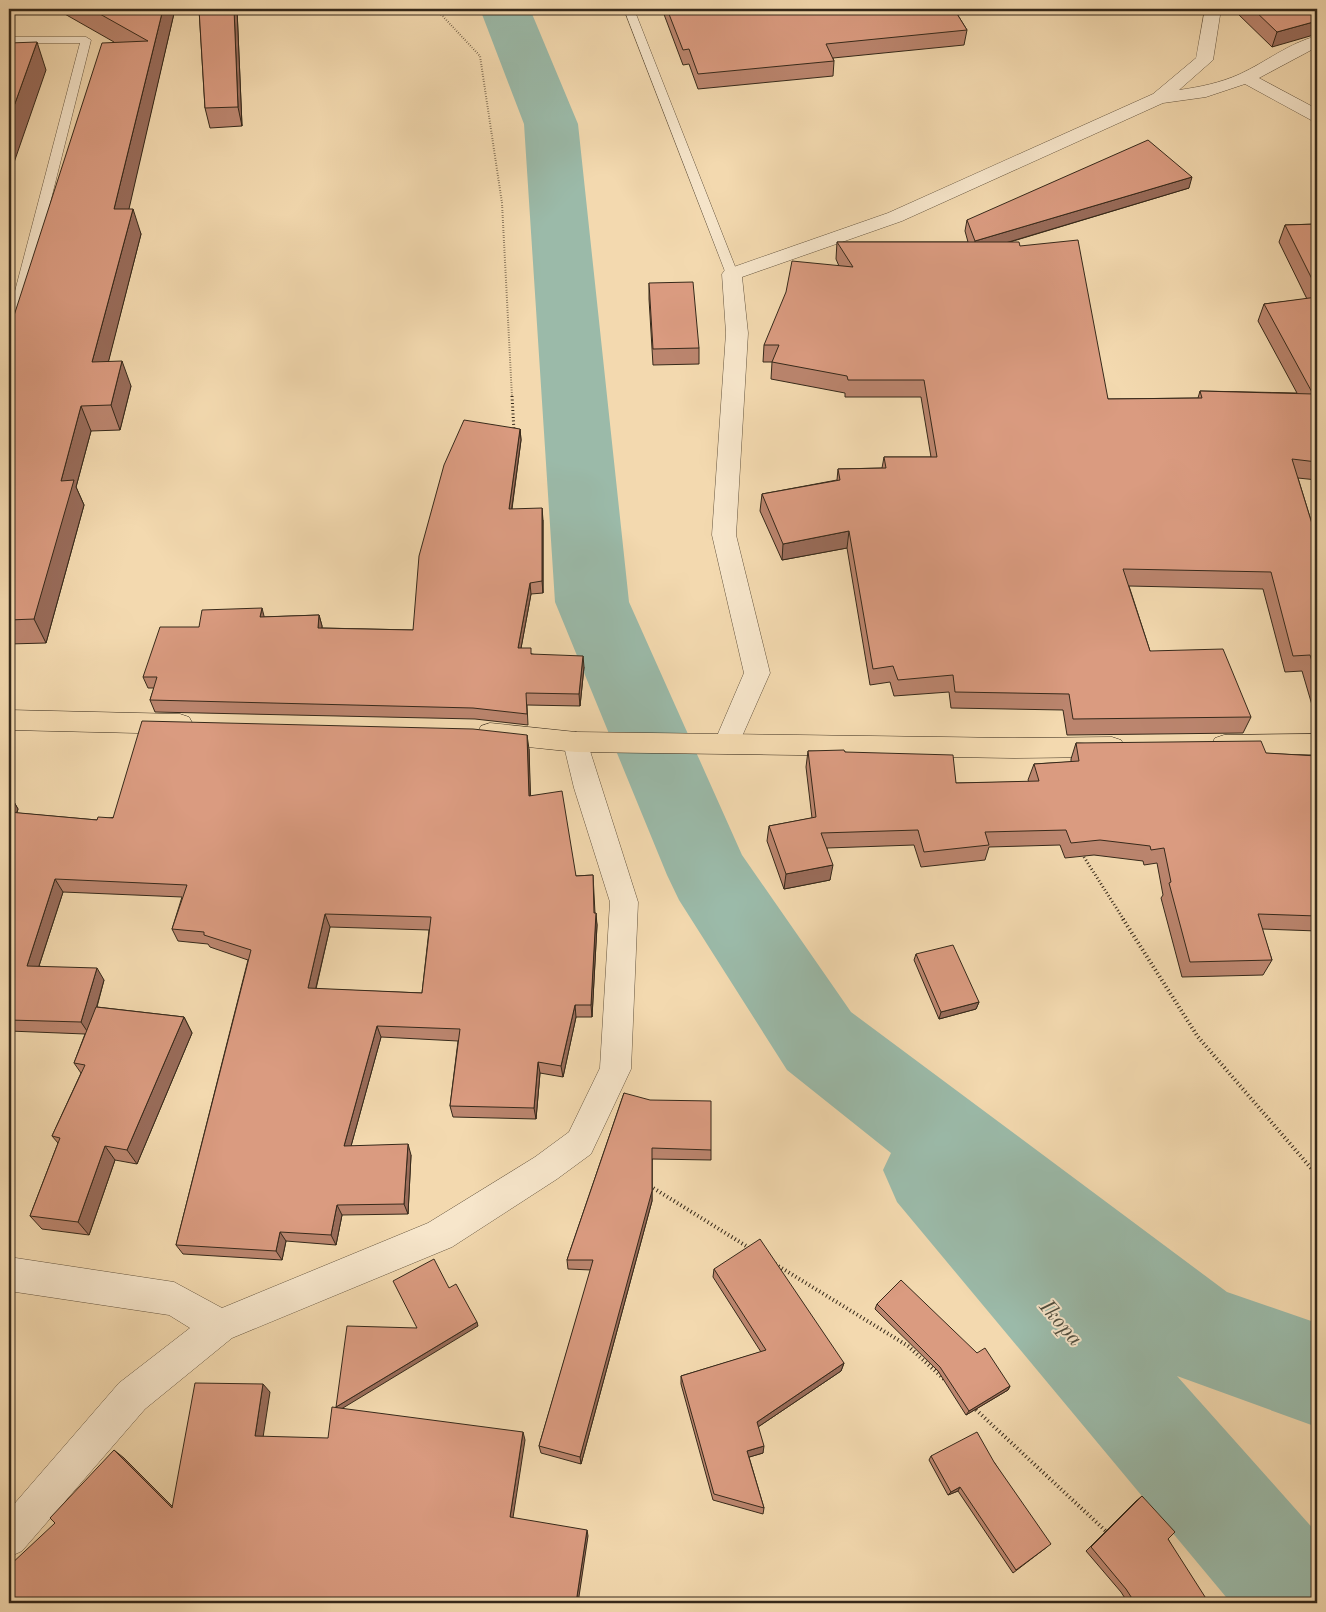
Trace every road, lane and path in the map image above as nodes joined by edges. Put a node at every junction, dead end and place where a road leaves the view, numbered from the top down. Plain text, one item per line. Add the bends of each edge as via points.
1 (436, 9) edge
2 (629, 9) edge
3 (1213, 9) edge
4 (9, 40) edge
5 (1317, 41) edge
6 (1246, 78) junction
7 (1159, 98) junction
8 (1317, 116) edge
9 (732, 274) junction
10 (9, 339) edge
11 (513, 439) edge
12 (9, 720) edge
13 (207, 725) edge
14 (465, 731) edge
15 (576, 742) junction
16 (727, 743) junction
17 (1317, 744) edge
18 (1131, 746) edge
19 (1200, 746) edge
20 (1077, 847) edge
21 (1317, 1175) edge
22 (647, 1184) edge
23 (756, 1252) edge
24 (773, 1262) edge
25 (9, 1274) edge
26 (220, 1326) junction
27 (951, 1386) edge
28 (966, 1400) edge
29 (1110, 1535) edge
30 (9, 1538) edge

1 - 11 path via 480,56 502,203
2 - 9 lane
3 - 7 street via 1204,60
4 - 10 lane via 86,40
5 - 6 street
6 - 7 street via 1206,92
6 - 8 street
7 - 9 street via 895,217
9 - 16 street via 737,333 724,535 757,674
12 - 13 main road
14 - 15 main road
15 - 16 main road
15 - 26 street via 624,902 615,1070 580,1143 440,1235
16 - 18 main road via 1014,748
17 - 19 main road
20 - 21 path via 1198,1037
22 - 23 path
24 - 27 path via 908,1346
25 - 26 street via 174,1300
26 - 30 street via 132,1396
28 - 29 path

